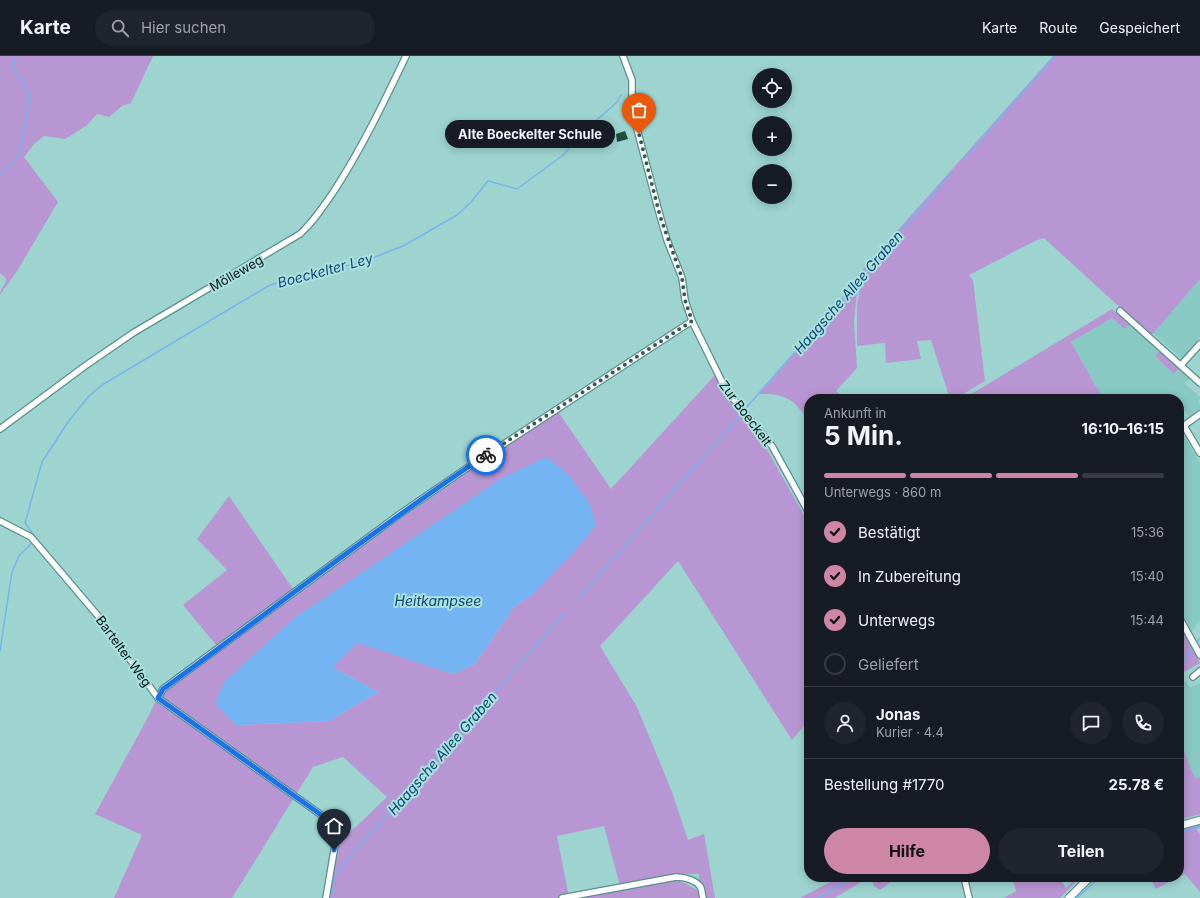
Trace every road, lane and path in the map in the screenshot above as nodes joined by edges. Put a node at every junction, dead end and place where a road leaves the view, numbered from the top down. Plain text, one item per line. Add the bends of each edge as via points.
1 (406, 56) edge
2 (623, 56) edge
3 (1120, 311) dead end
4 (692, 321) junction
5 (1200, 344) edge
6 (1181, 365) junction
7 (1200, 382) edge
8 (1200, 414) edge
9 (1184, 426) edge
10 (0, 429) edge
11 (1184, 432) edge
12 (1200, 453) edge
13 (804, 504) edge
14 (0, 521) edge
15 (1184, 626) edge
16 (1200, 655) edge
17 (1200, 671) edge
18 (1192, 677) dead end
19 (158, 698) junction
20 (1200, 820) edge
21 (1184, 825) edge
22 (965, 882) edge
23 (1085, 882) edge
24 (326, 898) edge
25 (562, 898) edge
26 (703, 898) edge
27 (969, 898) edge
28 (1069, 898) edge

1 - 10 street, Mölleweg via 369,133 342,179 313,222 300,234 133,333
2 - 4 street, Zur Boeckelt via 632,80 632,110 660,216 682,278 685,300
3 - 6 street
4 - 13 street, Zur Boeckelt via 726,390 772,446
4 - 19 street via 400,514 163,689
5 - 6 street
6 - 7 street
8 - 9 street
11 - 12 street
14 - 19 street, Bartelter Weg via 31,537 99,617
15 - 16 street
17 - 18 street
19 - 24 street, Bartelter Weg via 331,822 335,827 336,839
20 - 21 street
22 - 27 street
23 - 28 street
25 - 26 street via 684,877 701,888

